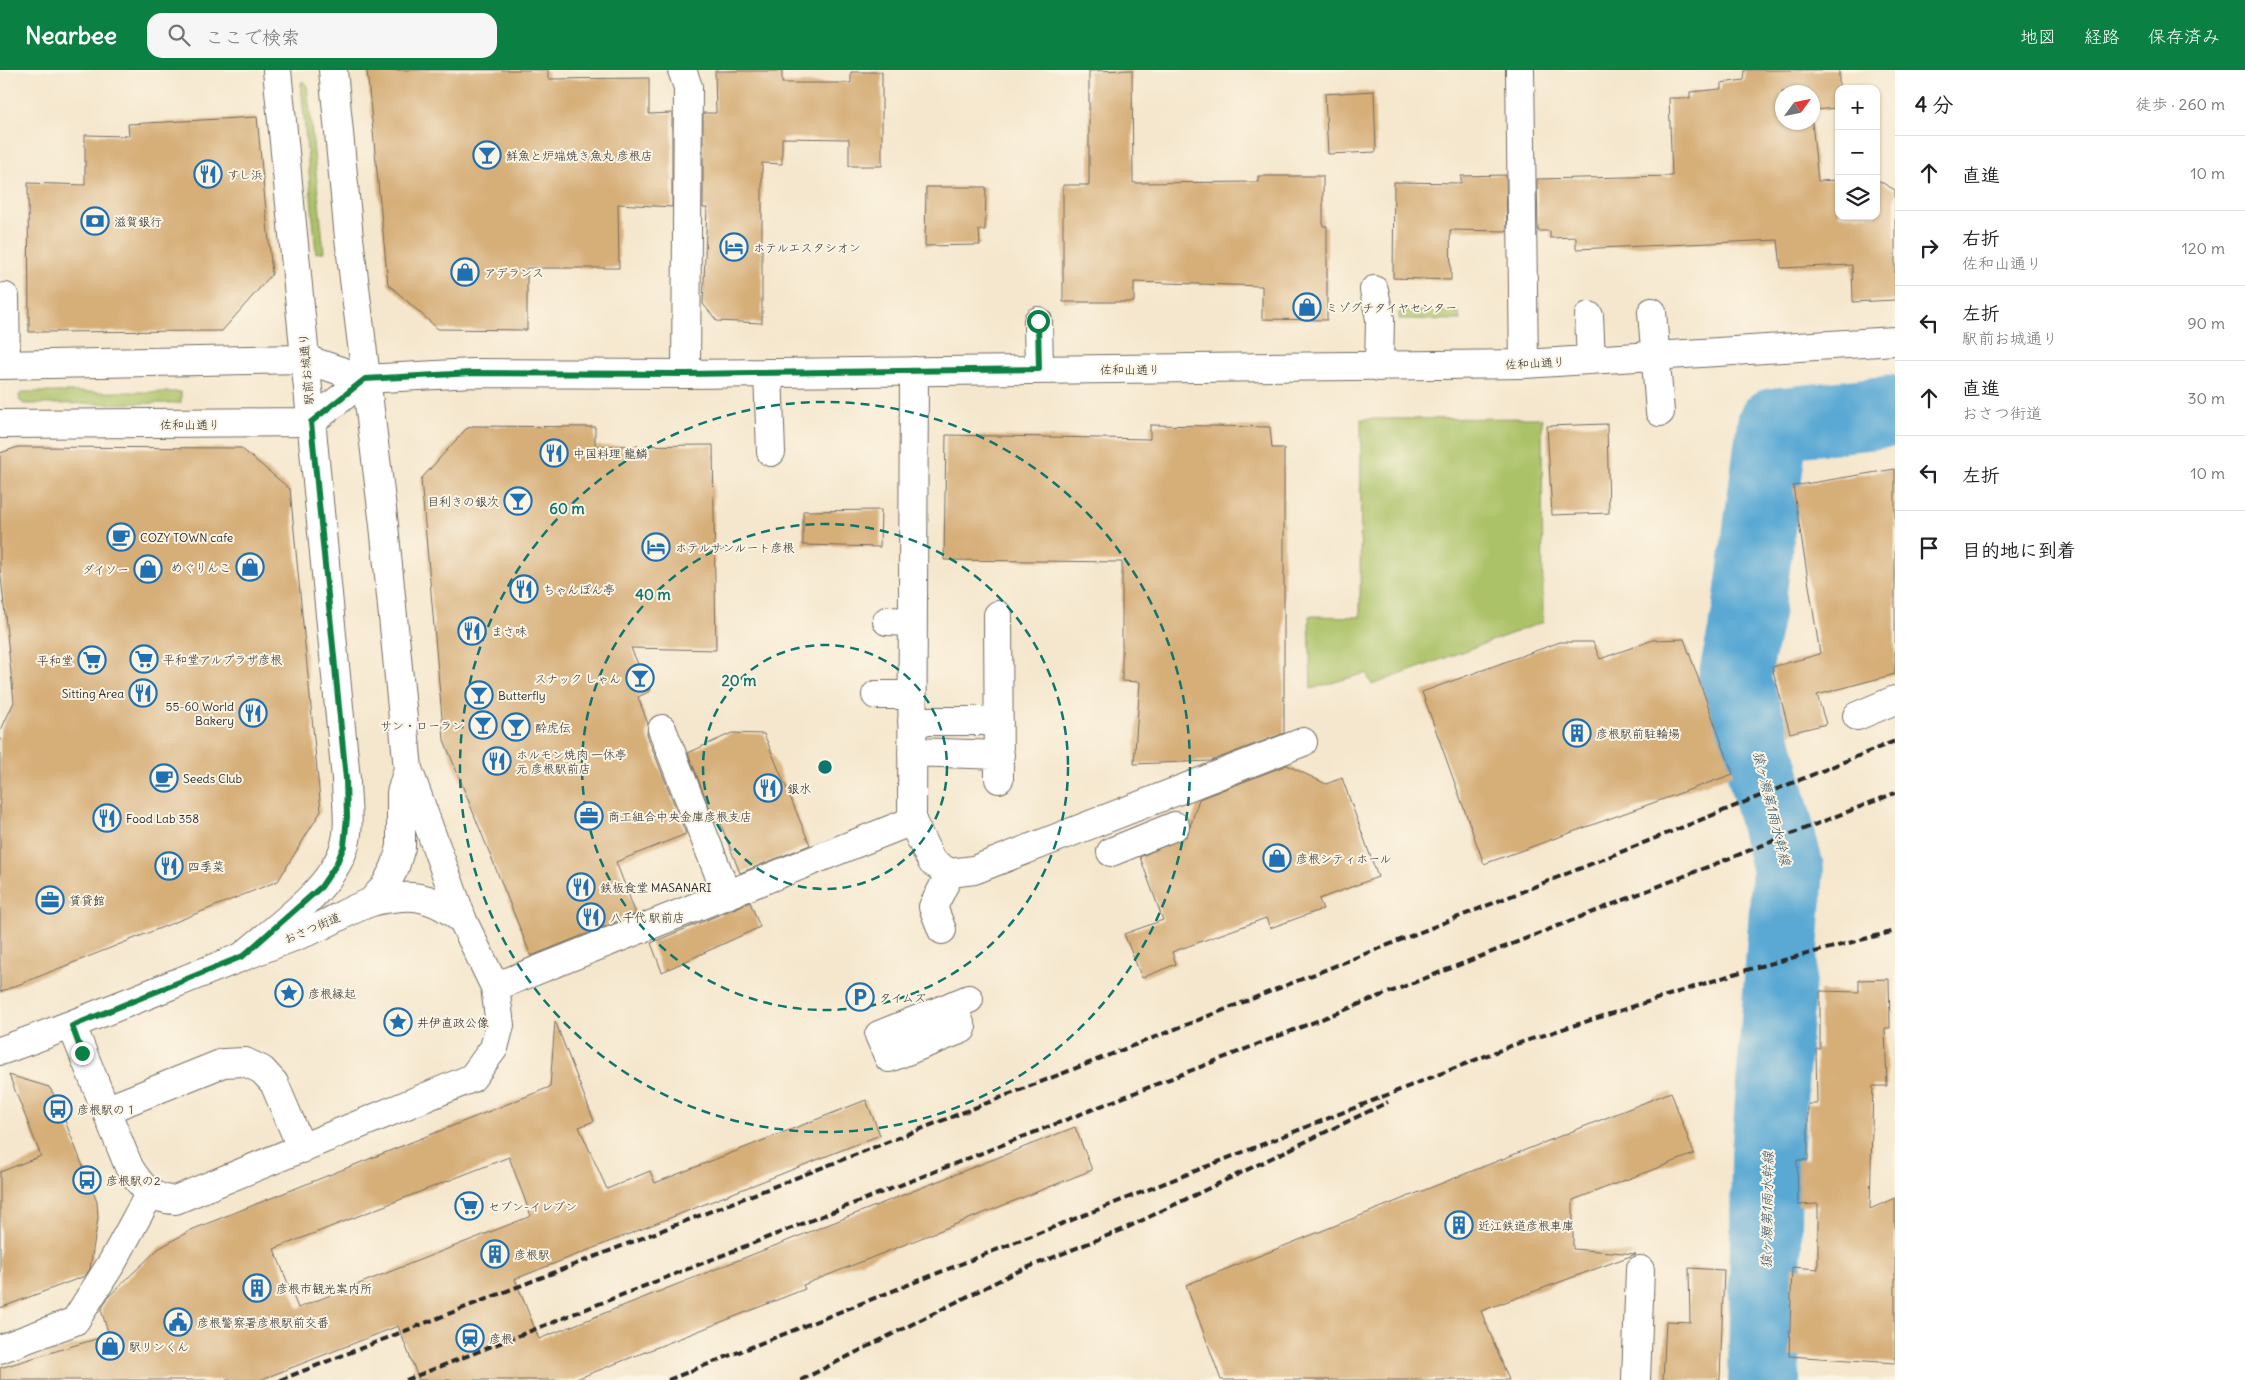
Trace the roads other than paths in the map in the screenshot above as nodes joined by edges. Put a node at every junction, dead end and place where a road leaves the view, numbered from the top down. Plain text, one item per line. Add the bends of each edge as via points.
1 (277, 70) edge
2 (333, 70) edge
3 (682, 70) edge
4 (1520, 70) edge
5 (1374, 290) dead end
6 (5, 297) dead end
7 (1652, 312) dead end
8 (1589, 316) dead end
9 (1038, 321) dead end
10 (1895, 341) edge
11 (1657, 356) junction
12 (305, 359) junction
13 (1591, 360) junction
14 (1524, 364) junction
15 (3, 365) edge
16 (1379, 367) junction
17 (1039, 369) junction
18 (914, 371) junction
19 (768, 373) junction
20 (686, 374) junction
21 (365, 379) junction
22 (1660, 412) dead end
23 (311, 422) junction
24 (0, 424) edge
25 (771, 452) dead end
26 (998, 615) dead end
27 (876, 696) dead end
28 (1895, 700) edge
29 (912, 708) junction
30 (1857, 716) dead end
31 (999, 721) junction
32 (662, 729) dead end
33 (1303, 742) dead end
34 (912, 752) junction
35 (408, 769) junction
36 (912, 821) junction
37 (1175, 826) dead end
38 (1111, 852) dead end
39 (950, 873) junction
40 (726, 895) junction
41 (372, 901) junction
42 (463, 921) junction
43 (942, 930) dead end
44 (243, 956) junction
45 (495, 987) junction
46 (72, 1026) junction
47 (0, 1051) edge
48 (106, 1110) junction
49 (302, 1148) junction
50 (150, 1193) junction
51 (1640, 1270) dead end
52 (0, 1349) edge
53 (1636, 1380) edge

1 - 12 street, 駅前お城通り
2 - 21 street
3 - 20 street via 688,87
4 - 14 street
5 - 16 street via 1380,319
6 - 15 street
7 - 11 street
8 - 13 street
9 - 17 street
10 - 11 street, 佐和山通り
11 - 13 street, 佐和山通り
11 - 22 street
12 - 15 street, 佐和山通り
12 - 21 street, 佐和山通り
12 - 23 street, 駅前お城通り
13 - 14 street, 佐和山通り
14 - 16 street, 佐和山通り
16 - 17 street, 佐和山通り
17 - 18 street, 佐和山通り
18 - 19 street, 佐和山通り
18 - 29 street via 900,622
19 - 20 street, 佐和山通り
19 - 25 street
20 - 21 street, 佐和山通り via 472,373
21 - 23 street
21 - 35 street via 384,525
23 - 24 street, 佐和山通り
23 - 44 street, 駅前お城通り via 346,779 344,846 321,887
26 - 31 street
27 - 29 street
28 - 30 street
29 - 31 street
29 - 34 street
31 - 34 street via 999,767
32 - 40 street
33 - 39 street via 974,870
34 - 36 street
35 - 41 street via 402,792 401,847 385,886
35 - 42 street
36 - 39 street via 932,862
36 - 40 street via 858,835
37 - 38 street
39 - 43 street via 933,907
40 - 45 street
41 - 42 street via 404,897 423,899 448,908
41 - 44 street, おさつ街道 via 311,930
42 - 45 street
44 - 46 street, おさつ街道
45 - 49 street via 500,1024 494,1048 472,1078
46 - 47 street, おさつ街道
46 - 48 street
48 - 49 street via 223,1063 245,1062 262,1070 274,1082
48 - 50 street via 129,1167 140,1185
49 - 50 street via 175,1200 163,1200
50 - 52 street via 75,1321
51 - 53 street

